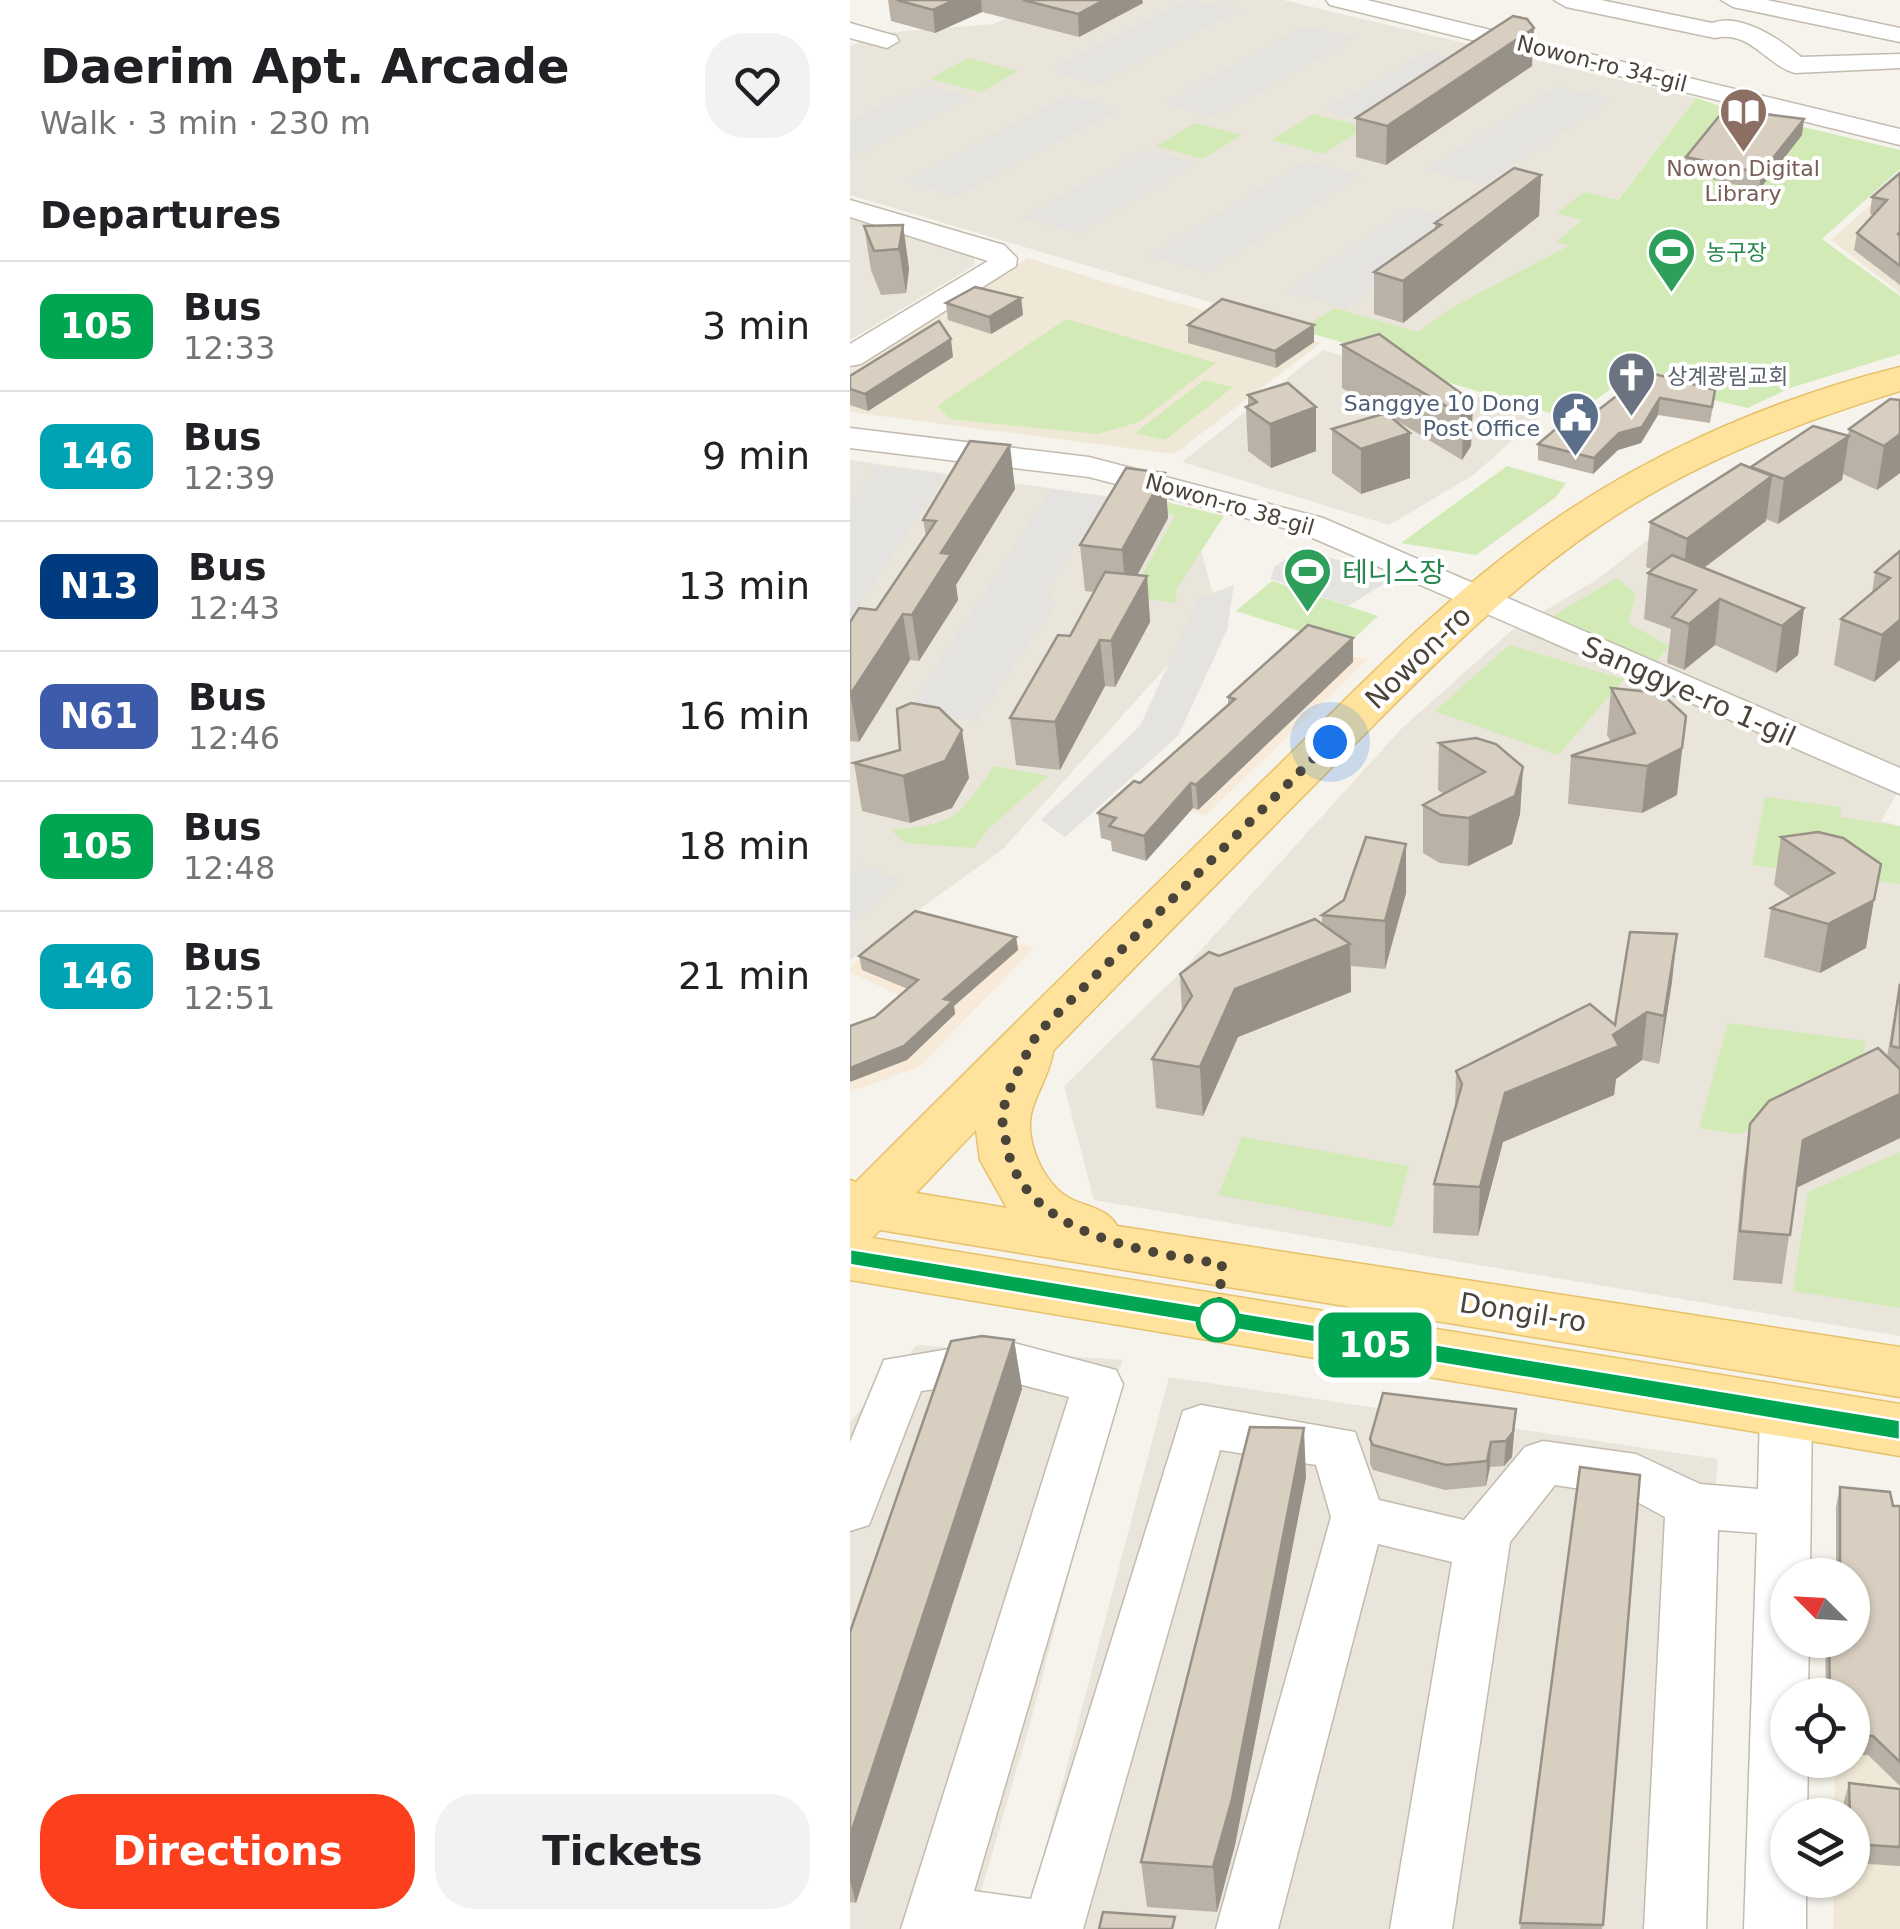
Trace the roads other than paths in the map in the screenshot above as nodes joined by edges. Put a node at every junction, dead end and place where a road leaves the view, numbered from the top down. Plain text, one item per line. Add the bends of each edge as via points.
1 (1338, 0) edge
2 (1566, 0) edge
3 (1673, 0) edge
4 (1838, 0) edge
5 (1799, 14) junction
6 (1730, 17) edge
7 (850, 30) edge
8 (1900, 36) edge
9 (887, 41) dead end
10 (1900, 61) edge
11 (1796, 66) junction
12 (1651, 76) junction
13 (1749, 98) junction
14 (1900, 137) edge
15 (850, 208) edge
16 (850, 357) edge
17 (1900, 378) edge
18 (850, 438) edge
19 (1479, 598) junction
20 (1900, 782) edge
21 (1037, 1034) junction
22 (855, 1222) edge
23 (1144, 1252) junction
24 (1900, 1372) edge
25 (1786, 1412) junction
26 (1900, 1430) edge
27 (1692, 1506) junction
28 (850, 1509) edge
29 (1782, 1513) junction
30 (1358, 1517) junction
31 (1482, 1547) junction
32 (934, 1922) edge
33 (1037, 1929) edge
34 (1052, 1929) edge
35 (1247, 1929) edge
36 (1421, 1929) edge
37 (1675, 1929) edge
38 (1775, 1929) edge

1 - 12 street, Nowon-ro 34-gil
2 - 6 street
3 - 6 street
4 - 5 street
5 - 6 street
5 - 8 street
6 - 11 street
6 - 12 street
7 - 9 street
10 - 11 street
11 - 13 street
12 - 13 street, Nowon-ro 34-gil
13 - 14 street, Nowon-ro 34-gil
15 - 16 street via 1003,258 1002,266
17 - 19 main road, Nowon-ro via 1722,442 1617,496
18 - 19 street, Nowon-ro 38-gil via 1090,467 1223,499 1311,525
19 - 20 street, Sanggye-ro 1-gil
19 - 21 main road, Nowon-ro
21 - 22 main road, Nowon-ro
21 - 23 main road via 1002,1115 1016,1178 1045,1212
22 - 23 main road, Dongil-ro
22 - 25 main road, Dongil-ro
23 - 24 main road, Dongil-ro
25 - 26 main road, Dongil-ro
25 - 29 street
27 - 29 street
27 - 31 street via 1636,1476 1544,1462 1484,1534
27 - 37 street
28 - 32 street via 902,1374 1003,1360 1098,1384
29 - 38 street
30 - 31 street
30 - 34 street via 1338,1447 1201,1426
30 - 35 street
31 - 36 street
32 - 33 street

